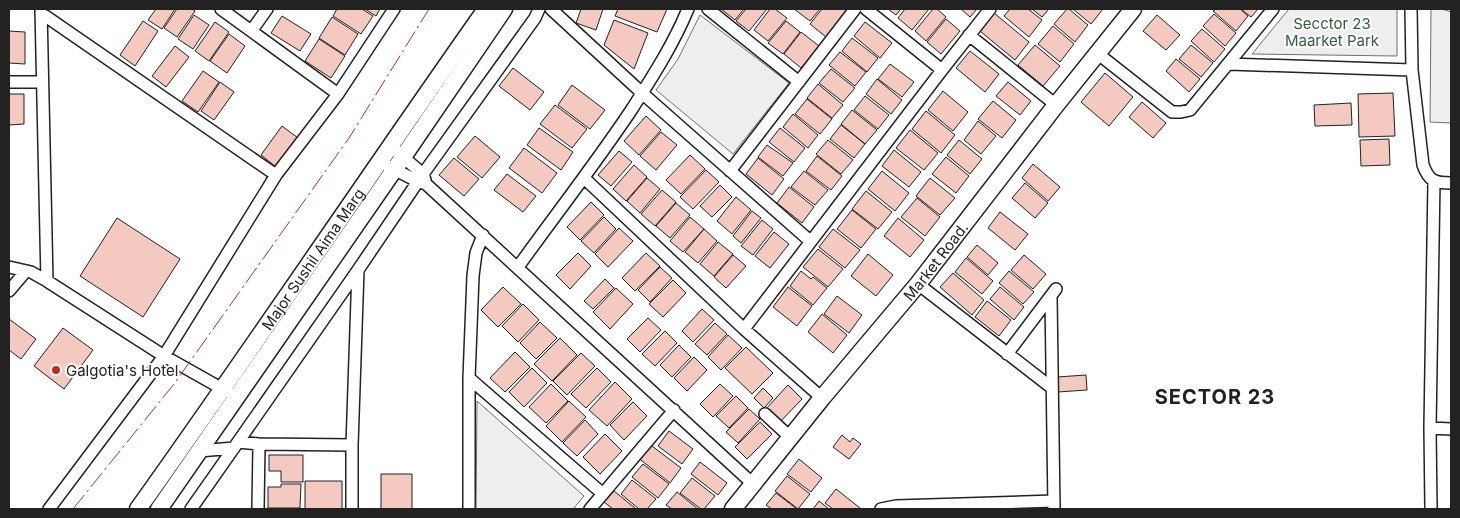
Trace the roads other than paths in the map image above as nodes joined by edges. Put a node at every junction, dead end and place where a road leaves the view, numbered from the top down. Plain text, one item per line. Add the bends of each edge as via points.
1 (221, 9) edge
2 (267, 9) edge
3 (394, 9) edge
4 (486, 9) edge
5 (504, 9) edge
6 (540, 9) edge
7 (551, 9) edge
8 (688, 9) edge
9 (708, 9) edge
10 (855, 9) edge
11 (866, 9) edge
12 (990, 9) edge
13 (1133, 9) edge
14 (1273, 9) edge
15 (1411, 9) edge
16 (41, 11) edge
17 (252, 30) junction
18 (969, 35) junction
19 (1097, 53) junction
20 (1229, 64) junction
21 (942, 70) junction
22 (1412, 70) junction
23 (9, 82) edge
24 (42, 82) junction
25 (799, 82) junction
26 (642, 93) junction
27 (338, 94) junction
28 (1056, 105) junction
29 (390, 146) junction
30 (380, 160) junction
31 (399, 164) junction
32 (730, 171) junction
33 (276, 175) junction
34 (584, 178) junction
35 (422, 180) junction
36 (1434, 182) junction
37 (1451, 184) edge
38 (483, 235) junction
39 (810, 241) junction
40 (9, 267) edge
41 (518, 267) junction
42 (358, 270) junction
43 (26, 271) junction
44 (47, 281) junction
45 (918, 284) junction
46 (9, 291) edge
47 (744, 329) junction
48 (1007, 354) junction
49 (164, 356) junction
50 (469, 378) junction
51 (1052, 388) junction
52 (230, 393) junction
53 (822, 398) junction
54 (674, 410) junction
55 (765, 414) dead end
56 (1430, 428) junction
57 (1451, 429) edge
58 (790, 437) junction
59 (259, 444) junction
60 (236, 445) junction
61 (352, 445) junction
62 (199, 451) junction
63 (753, 484) junction
64 (603, 494) junction
65 (1054, 505) edge
66 (49, 509) edge
67 (138, 509) edge
68 (159, 509) edge
69 (191, 509) edge
70 (258, 509) edge
71 (352, 509) edge
72 (469, 509) edge
73 (590, 509) edge
74 (733, 509) edge
75 (881, 509) edge
76 (1431, 509) edge

1 - 17 street
2 - 17 street
3 - 27 street
4 - 29 street, Major Sushil Aima Marg
5 - 31 street, Major Sushil Aima Marg
6 - 35 street
7 - 26 street
8 - 26 street via 668,53
9 - 25 street
10 - 25 street
11 - 21 street
12 - 18 street
13 - 19 street, Market Road.
14 - 20 street
15 - 22 street
16 - 24 street
16 - 33 street
17 - 27 street
18 - 21 street
18 - 28 street
19 - 20 street via 1172,112 1190,110
19 - 28 street, Market Road.
20 - 22 street
21 - 39 street
22 - 36 street via 1423,165
23 - 24 street
24 - 44 street
25 - 32 street
26 - 32 street
26 - 34 street
27 - 33 street
28 - 45 street, Market Road.
29 - 30 street, Major Sushil Aima Marg
29 - 31 street
30 - 31 street
30 - 52 street, Major Sushil Aima Marg
31 - 35 street
31 - 52 street, Major Sushil Aima Marg
32 - 39 street
33 - 49 street
34 - 41 street
34 - 47 street
35 - 38 street
35 - 42 street
36 - 37 street
36 - 56 street
38 - 41 street
38 - 50 street via 473,269
39 - 47 street
40 - 43 street
41 - 54 street
42 - 60 street
42 - 61 street
43 - 44 street
43 - 46 street
44 - 49 street
45 - 48 street
45 - 53 street, Market Road.
47 - 53 street
48 - 51 street
48 - 51 street via 1053,292
49 - 52 street
49 - 66 street
50 - 64 street
50 - 72 street
51 - 65 street
52 - 62 street, Major Sushil Aima Marg
52 - 67 street, Major Sushil Aima Marg
53 - 58 street, Market Road.
54 - 63 street
54 - 64 street
55 - 58 street
56 - 57 street
56 - 76 street
58 - 63 street, Market Road.
59 - 60 street
59 - 61 street
59 - 70 street
60 - 62 street
60 - 69 street
61 - 71 street
62 - 68 street, Major Sushil Aima Marg
63 - 74 street, Market Road.
64 - 73 street
65 - 75 street via 896,506

